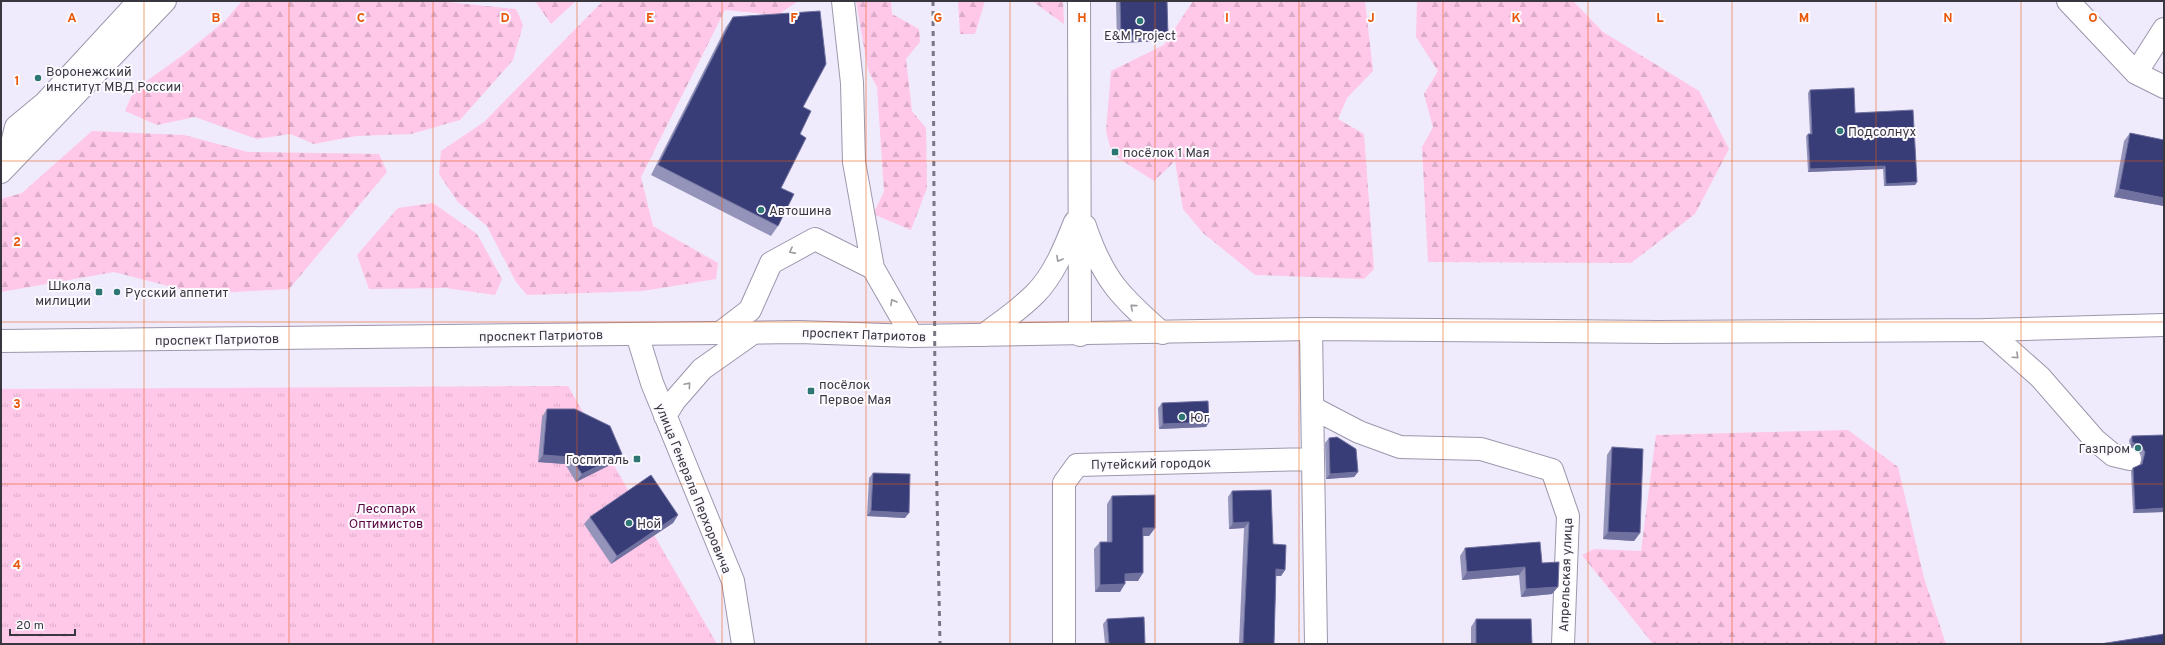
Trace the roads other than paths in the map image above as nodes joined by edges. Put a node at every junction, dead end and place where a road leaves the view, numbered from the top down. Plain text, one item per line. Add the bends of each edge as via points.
1 (140, 1) edge
2 (165, 1) edge
3 (843, 1) edge
4 (1078, 1) edge
5 (2068, 1) edge
6 (2164, 29) edge
7 (2136, 73) junction
8 (2164, 87) edge
9 (8, 126) edge
10 (4, 169) edge
11 (1080, 210) junction
12 (874, 268) junction
13 (2164, 325) edge
14 (1311, 329) junction
15 (1987, 330) junction
16 (720, 333) junction
17 (752, 333) junction
18 (1162, 333) junction
19 (637, 334) junction
20 (1080, 334) junction
21 (984, 335) junction
22 (912, 336) junction
23 (1, 342) edge
24 (1313, 408) junction
25 (665, 416) junction
26 (1313, 459) junction
27 (2130, 459) dead end
28 (743, 644) edge
29 (1064, 644) edge
30 (1316, 644) edge
31 (1563, 644) edge

1 - 9 main road via 45,103
2 - 10 main road
3 - 12 main road via 852,83 854,162
4 - 11 main road
5 - 7 main road
6 - 7 main road
7 - 8 main road
9 - 10 main road
18 -> 11 main road via 1127,302 1103,270 1091,245
11 - 20 main road
11 -> 21 main road via 1065,249 1051,274 1039,289
12 -> 16 main road via 815,239 771,263 750,310
22 -> 12 main road
13 - 15 main road, проспект Патриотов
14 - 15 main road, проспект Патриотов via 1658,332
14 - 18 main road, проспект Патриотов
14 - 24 main road
15 -> 27 main road via 2040,378 2095,440 2113,455
16 - 17 main road, проспект Патриотов
16 - 19 main road, проспект Патриотов
17 - 22 main road, проспект Патриотов
25 -> 17 main road via 675,400 702,369
18 - 20 main road, проспект Патриотов
19 - 23 main road, проспект Патриотов
19 - 25 main road, улица Генерала Перхоровича
20 - 21 main road, проспект Патриотов
21 - 22 main road, проспект Патриотов
24 - 26 main road
24 - 31 main road, Апрельская улица via 1359,432 1400,447 1481,449 1552,470 1568,516
25 - 28 main road, улица Генерала Перхоровича via 733,581
26 - 29 main road, Путейский городок via 1076,464 1064,483
26 - 30 main road

